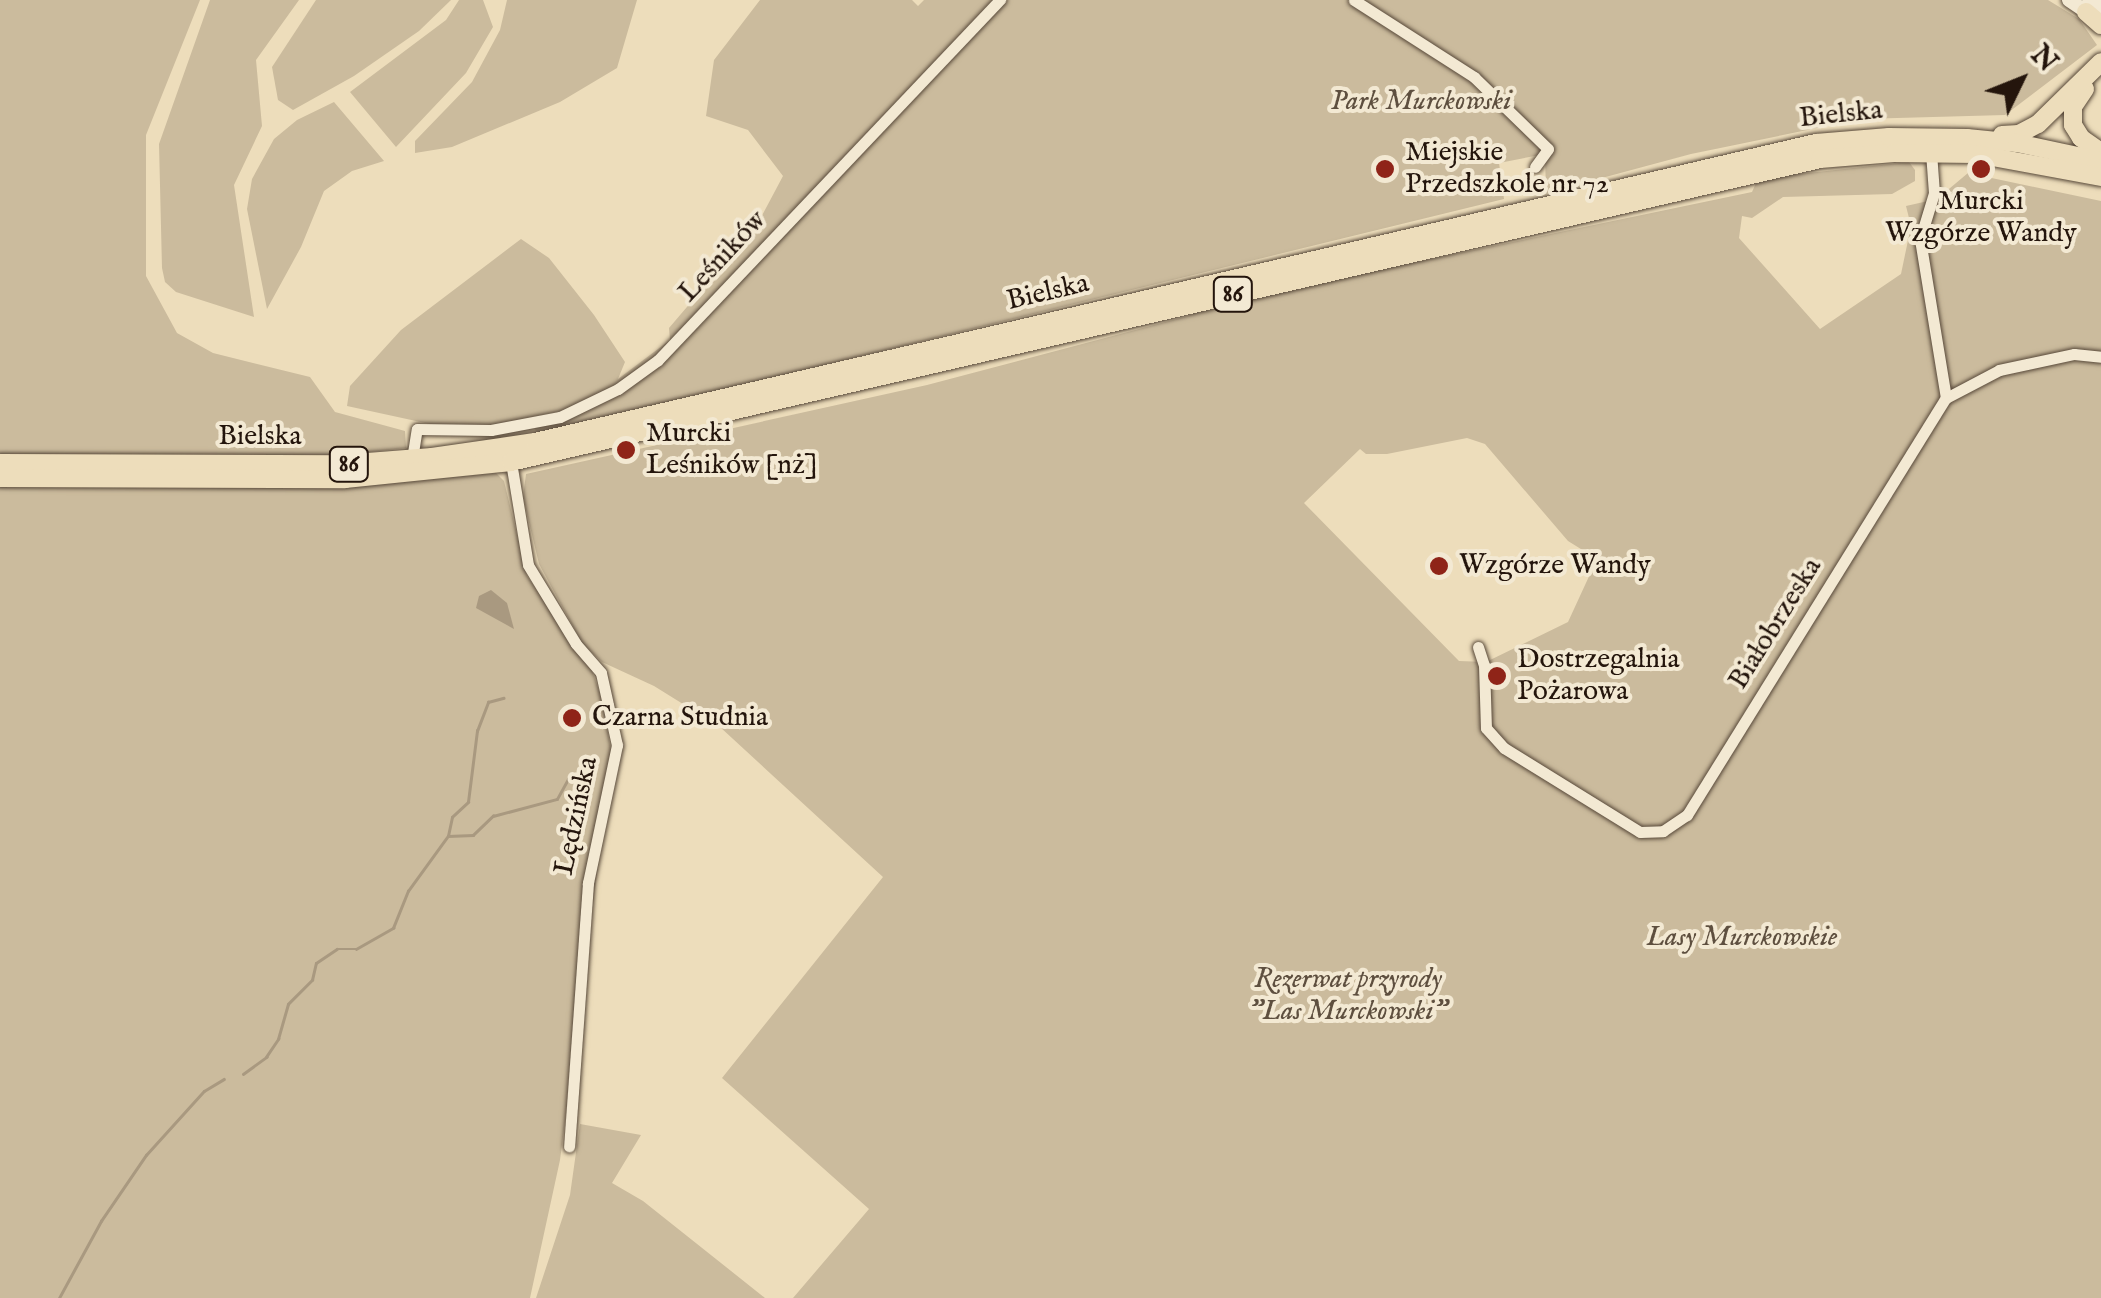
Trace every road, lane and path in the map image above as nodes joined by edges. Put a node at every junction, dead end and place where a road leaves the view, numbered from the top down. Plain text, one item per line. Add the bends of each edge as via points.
1 (1000, 0) edge
2 (1354, 0) edge
3 (2069, 0) edge
4 (2096, 13) edge
5 (2100, 67) edge
6 (1967, 138) junction
7 (1931, 152) junction
8 (2101, 152) edge
9 (2101, 161) edge
10 (1536, 167) dead end
11 (2101, 177) edge
12 (2101, 357) edge
13 (1946, 398) junction
14 (412, 459) junction
15 (511, 462) junction
16 (0, 463) edge
17 (0, 478) edge
18 (1478, 647) dead end
19 (569, 1146) dead end

1 - 14 street, Leśników via 677,343 637,376 560,416 491,430 417,429
2 - 10 street via 1474,76 1548,149
3 - 4 street
5 - 6 main road via 2030,130
5 - 8 main road via 2076,99 2072,117 2081,138
6 - 9 main road, Bielska / 86
6 - 14 main road, Bielska / 86 via 1836,140 1774,150 584,432
7 - 11 main road, Bielska / 86 via 2016,159
7 - 13 street via 1934,193 1920,239
7 - 15 main road, Bielska / 86 via 1861,154 1763,169
12 - 13 street via 2074,354 1998,370
13 - 18 street, Białobrzeska via 1674,827 1640,832 1504,748 1486,728
14 - 16 main road, Bielska / 86 via 268,466
15 - 17 main road, Bielska / 86 via 345,479
15 - 19 street, Lędzińska via 528,565 602,673 617,745 588,883

